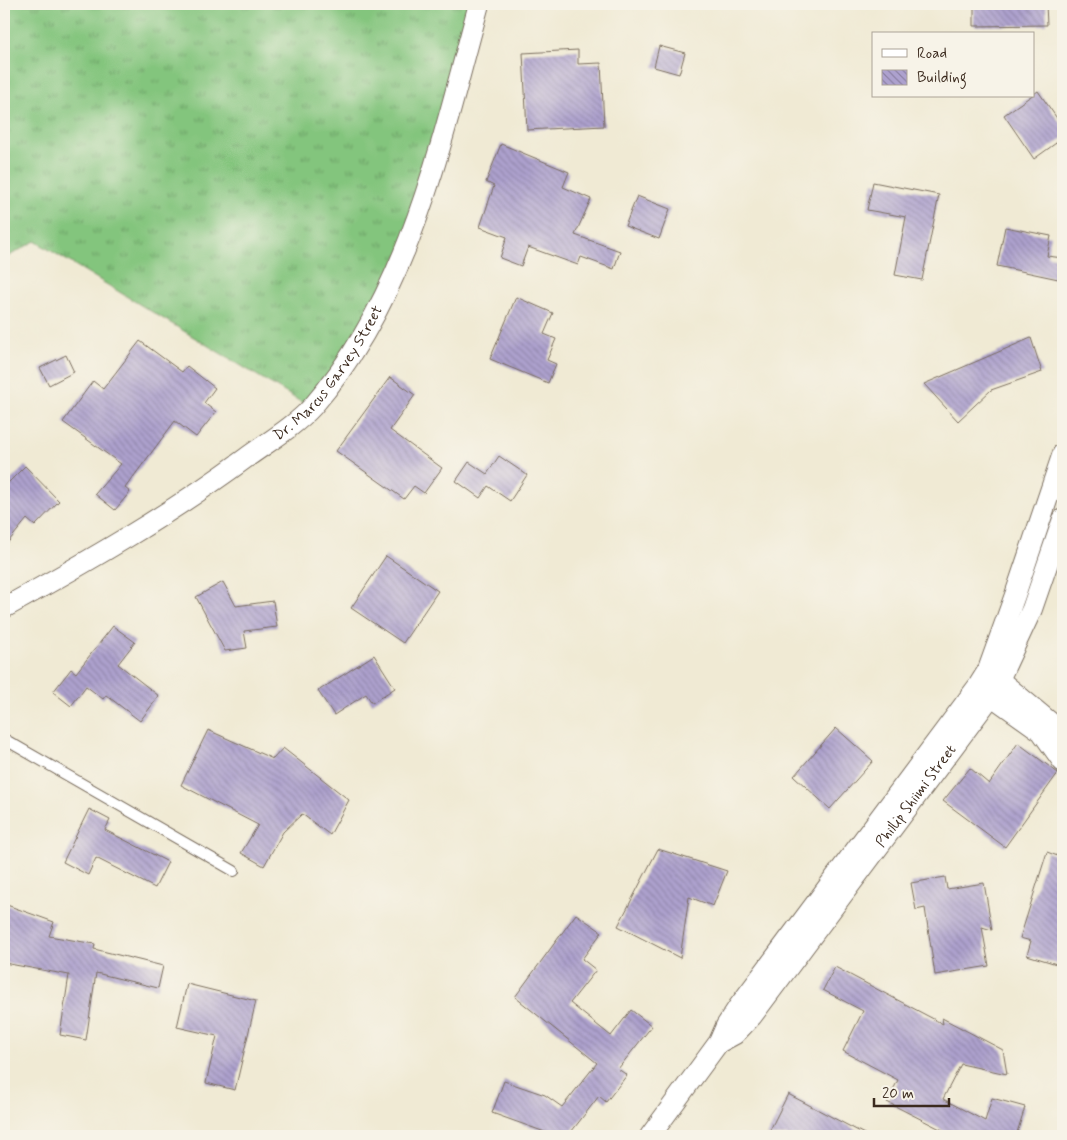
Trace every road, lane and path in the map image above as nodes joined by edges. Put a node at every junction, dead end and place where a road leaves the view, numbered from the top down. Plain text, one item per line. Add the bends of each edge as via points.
1 (480, 4) edge
2 (1063, 453) edge
3 (1063, 519) edge
4 (4, 608) edge
5 (990, 683) junction
6 (1063, 733) edge
7 (4, 739) edge
8 (1063, 762) edge
9 (234, 870) dead end
10 (650, 1136) edge

1 - 4 street, Dr. Marcus Garvey Street via 417,218 387,294 351,358 311,408 201,491 92,560
2 - 5 street, Phillip Shiimi Street
3 - 5 street, Phillip Shiimi Street via 1032,608
5 - 6 street
5 - 8 street via 1041,731
5 - 10 street, Phillip Shiimi Street via 752,1016 735,1034 719,1042
7 - 9 lane

